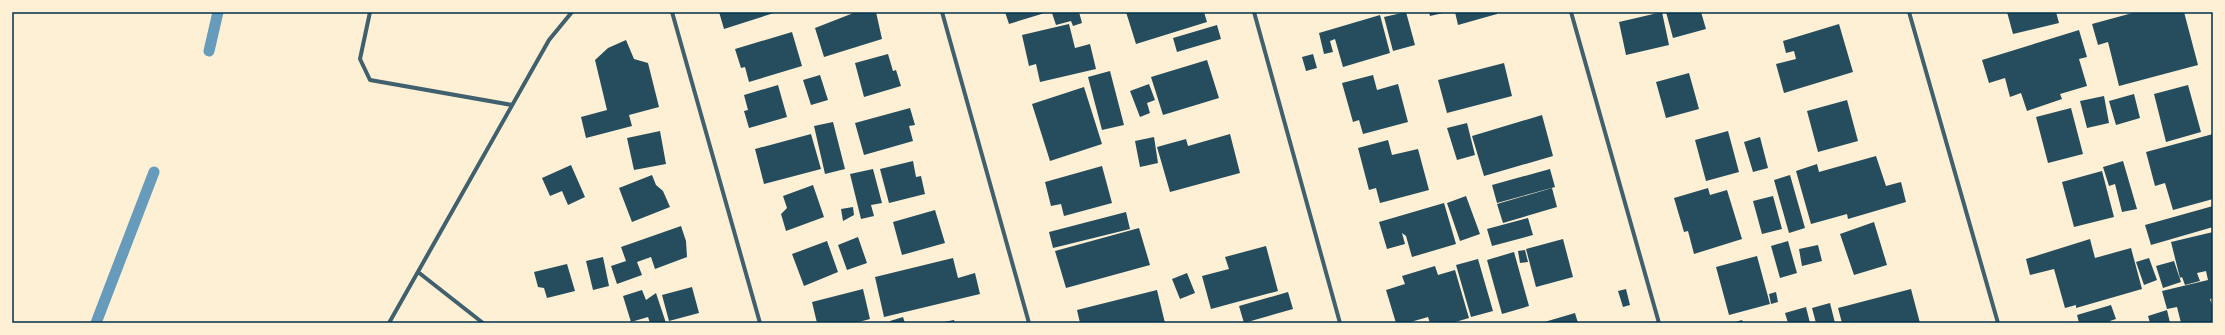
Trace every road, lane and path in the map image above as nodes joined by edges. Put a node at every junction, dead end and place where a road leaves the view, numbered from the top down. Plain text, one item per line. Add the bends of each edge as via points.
1 (370, 12) edge
2 (572, 12) edge
3 (672, 12) edge
4 (942, 12) edge
5 (1254, 12) edge
6 (1571, 12) edge
7 (1909, 12) edge
8 (512, 105) junction
9 (418, 272) junction
10 (389, 323) edge
11 (483, 323) edge
12 (760, 323) edge
13 (1029, 323) edge
14 (1340, 323) edge
15 (1659, 323) edge
16 (1998, 323) edge

1 - 8 street via 360,59 370,80
2 - 8 street via 549,40
3 - 12 street
4 - 13 street
5 - 14 street
6 - 15 street
7 - 16 street
8 - 9 street
9 - 10 street
9 - 11 street

